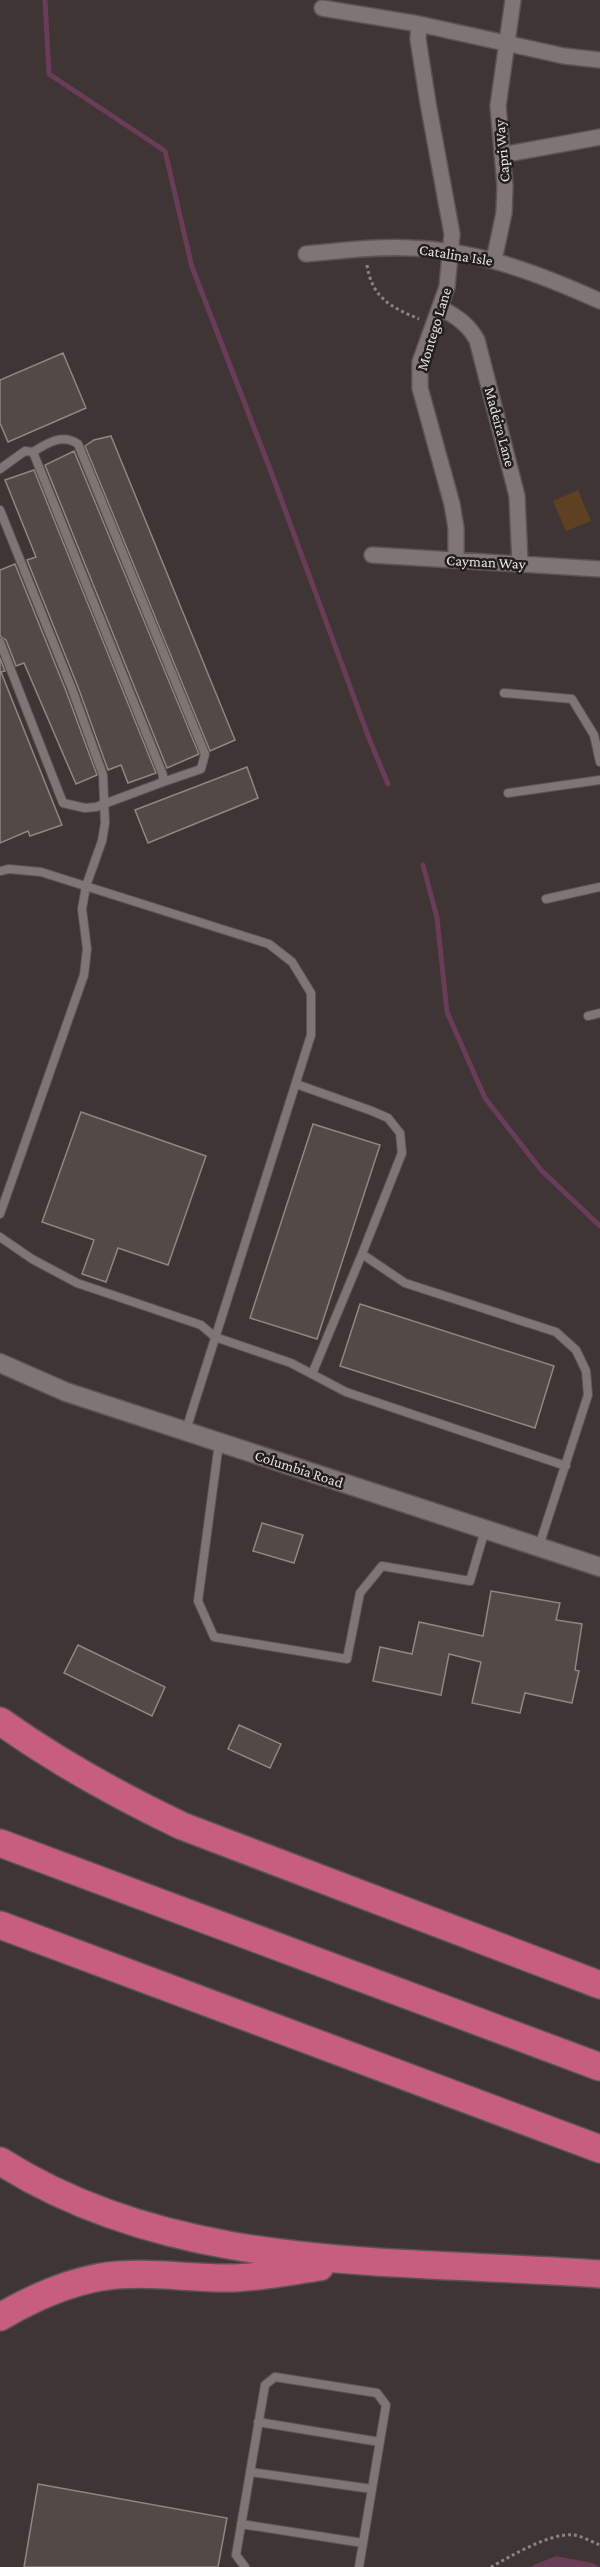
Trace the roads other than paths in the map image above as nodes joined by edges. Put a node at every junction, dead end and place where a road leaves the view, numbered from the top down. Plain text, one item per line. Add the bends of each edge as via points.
1 (513, 0) edge
2 (322, 8) dead end
3 (418, 24) junction
4 (507, 42) junction
5 (600, 60) edge
6 (600, 137) edge
7 (502, 155) junction
8 (452, 253) junction
9 (306, 254) dead end
10 (494, 260) junction
11 (600, 301) edge
12 (441, 309) junction
13 (33, 452) junction
14 (0, 469) edge
15 (0, 510) edge
16 (372, 555) dead end
17 (456, 561) junction
18 (520, 564) junction
19 (600, 569) edge
20 (0, 642) edge
21 (504, 693) dead end
22 (600, 762) edge
23 (600, 780) edge
24 (163, 782) junction
25 (508, 793) dead end
26 (104, 803) junction
27 (0, 871) edge
28 (86, 886) junction
29 (600, 887) edge
30 (546, 898) dead end
31 (600, 1013) edge
32 (588, 1016) dead end
33 (296, 1084) junction
34 (0, 1214) edge
35 (0, 1238) edge
36 (362, 1254) junction
37 (215, 1337) junction
38 (0, 1363) edge
39 (312, 1374) junction
40 (185, 1432) junction
41 (219, 1443) junction
42 (566, 1466) junction
43 (485, 1530) junction
44 (539, 1547) junction
45 (600, 1568) edge
46 (0, 1721) edge
47 (0, 1843) edge
48 (0, 1925) edge
49 (600, 1985) edge
50 (600, 2067) edge
51 (600, 2149) edge
52 (0, 2162) edge
53 (366, 2262) junction
54 (600, 2274) edge
55 (0, 2317) edge
56 (258, 2422) junction
57 (380, 2442) junction
58 (250, 2472) junction
59 (372, 2489) junction
60 (242, 2524) junction
61 (363, 2543) junction
62 (245, 2567) edge
63 (359, 2567) edge

1 - 4 street, Capri Way
2 - 3 street
3 - 4 street
3 - 8 street, Montego Lane
4 - 5 street
4 - 7 street, Capri Way via 498,106
6 - 7 street
7 - 10 street, Capri Way via 504,213
8 - 9 street, Catalina Isle via 414,248
8 - 10 street, Catalina Isle
8 - 12 street, Montego Lane
10 - 11 street, Catalina Isle
12 - 17 street, Montego Lane via 420,362 419,375 453,512
12 - 18 street, Madeira Lane via 462,321 477,340 517,496
13 - 14 lane via 25,451
13 - 24 lane
13 - 24 lane via 62,438 78,444 205,754 201,769
15 - 26 lane via 103,776
16 - 17 street, Cayman Way
17 - 18 street, Cayman Way
18 - 19 street, Cayman Way
20 - 26 lane via 63,803 85,808
21 - 22 lane via 572,699 594,735
23 - 25 lane
24 - 26 lane
26 - 28 lane via 102,841
27 - 28 lane via 41,872
28 - 33 lane via 269,944 292,962 311,993 311,1035
28 - 34 lane via 82,909 87,949 84,975
29 - 30 lane
31 - 32 lane
33 - 36 lane via 380,1114 400,1133 402,1153
33 - 37 lane
35 - 37 lane via 77,1283 201,1325
36 - 39 lane
36 - 42 lane via 405,1283 556,1332 576,1350 586,1371 588,1395
37 - 39 lane
37 - 40 lane
38 - 40 street, Columbia Road via 66,1392
39 - 42 lane via 346,1392
40 - 41 street, Columbia Road
41 - 43 street, Columbia Road
41 - 43 lane via 198,1601 214,1637 347,1659 360,1593 382,1566 470,1581
42 - 44 lane
43 - 44 street, Columbia Road
44 - 45 street, Columbia Road
46 - 49 highway via 74,1771 182,1826
47 - 50 highway
48 - 51 highway
52 - 53 highway via 54,2192 162,2231
53 - 54 highway
53 - 55 highway via 234,2278 102,2277 66,2286
56 - 57 lane
56 - 57 lane via 265,2385 275,2376 377,2393 386,2405
56 - 58 lane
57 - 59 lane
58 - 59 lane
58 - 60 lane
59 - 61 lane
60 - 61 lane
60 - 62 lane via 236,2555
61 - 63 lane

